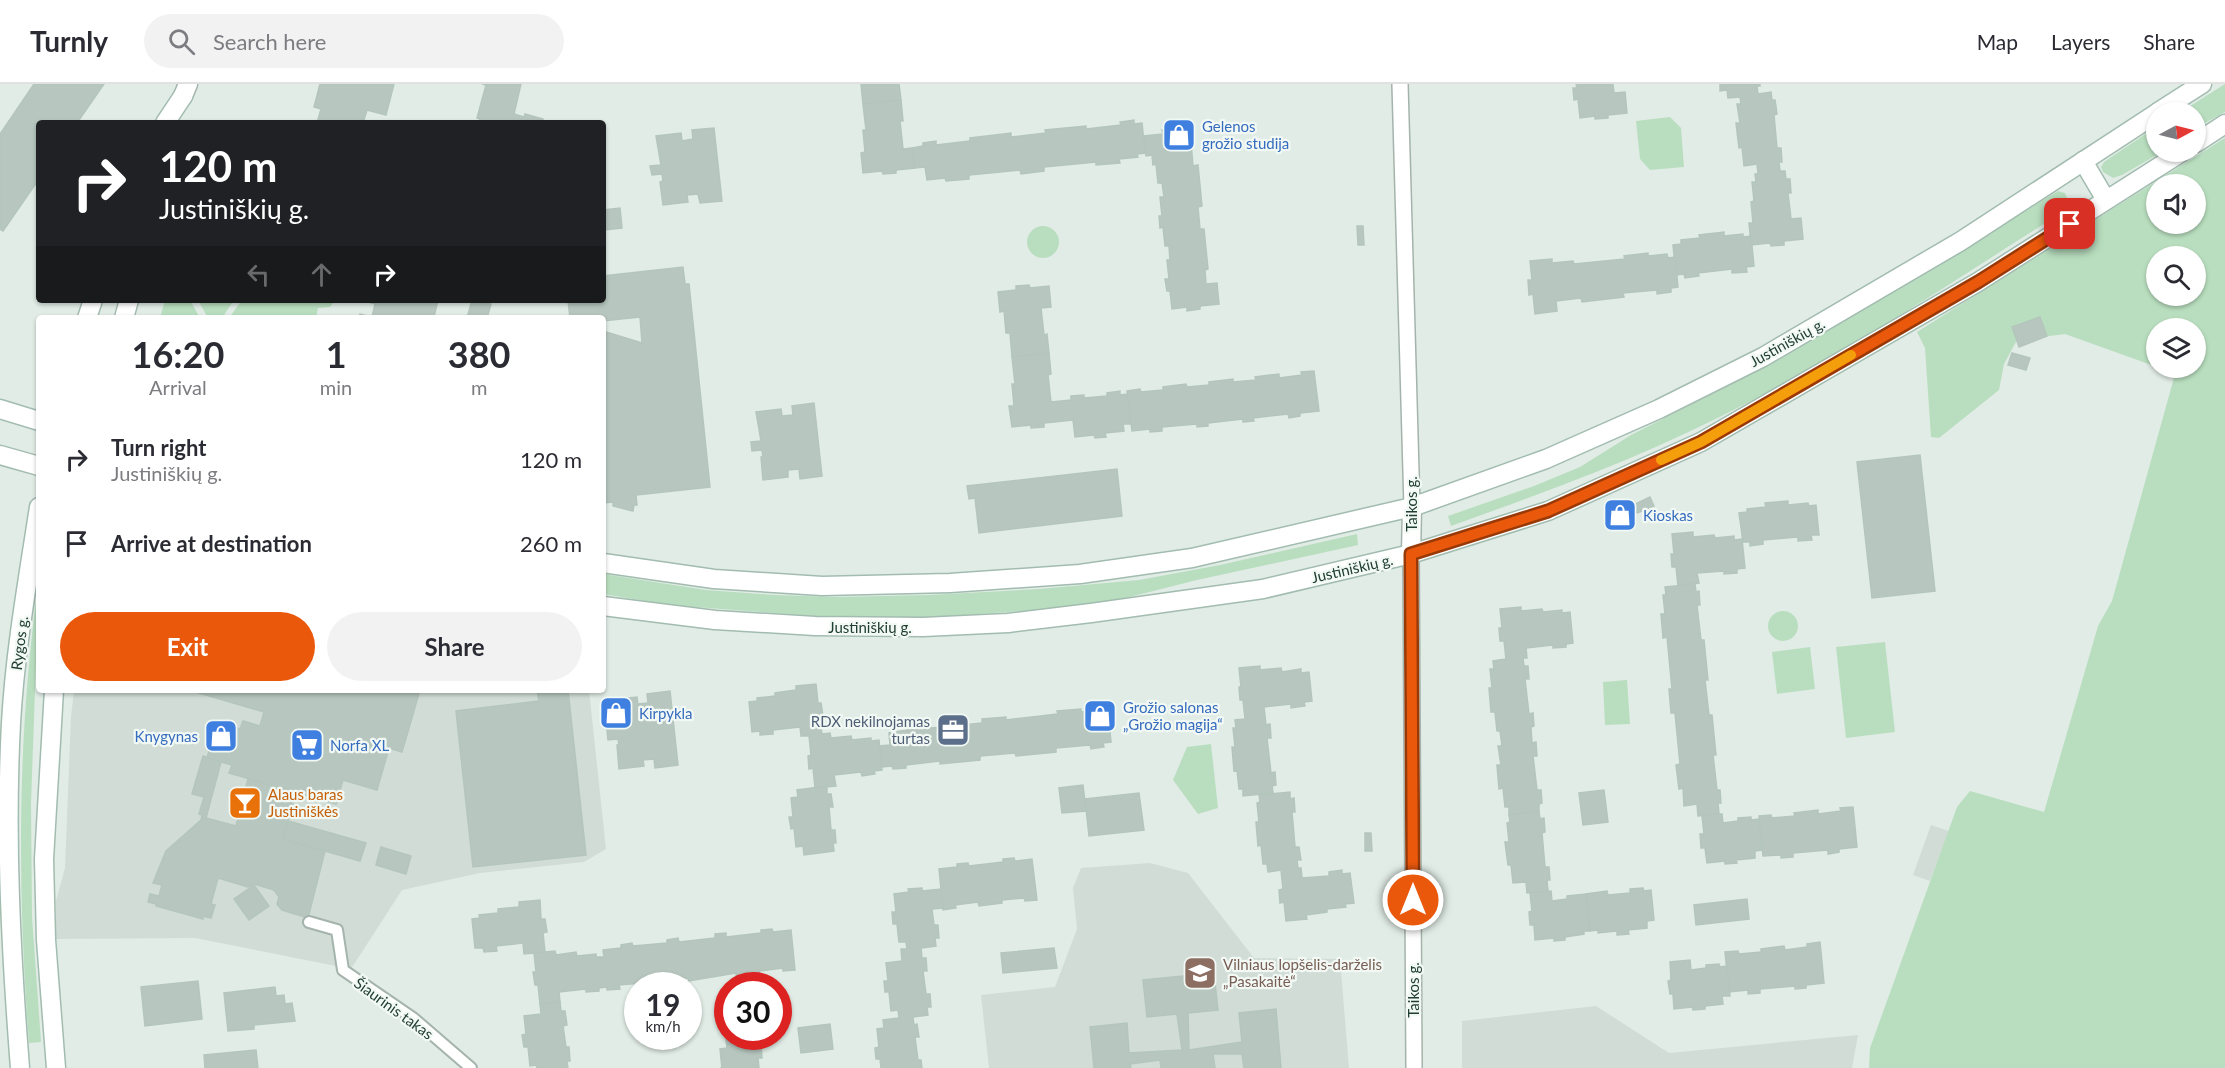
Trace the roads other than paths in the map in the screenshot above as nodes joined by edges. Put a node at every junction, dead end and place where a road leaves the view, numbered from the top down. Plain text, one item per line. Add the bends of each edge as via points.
1 (1400, 84) edge
2 (2202, 84) edge
3 (185, 90) edge
4 (2174, 102) edge
5 (167, 120) edge
6 (180, 120) edge
7 (2146, 120) edge
8 (2225, 124) edge
9 (2206, 136) edge
10 (2083, 161) junction
11 (2166, 162) edge
12 (2106, 200) junction
13 (0, 409) edge
14 (36, 420) edge
15 (0, 455) edge
16 (36, 465) edge
17 (1412, 507) junction
18 (36, 526) edge
19 (1411, 554) junction
20 (606, 563) edge
21 (606, 606) edge
22 (54, 693) edge
23 (309, 922) dead end
24 (20, 1068) edge
25 (56, 1068) edge
26 (471, 1068) edge
27 (1414, 1068) edge

1 - 17 street, Taikos g.
2 - 4 main road, Justiniškių g.
3 - 5 main road
3 - 6 main road
7 - 10 main road, Justiniškių g.
8 - 9 main road
10 - 12 main road
10 - 17 main road, Justiniškių g. via 1961,241 1763,357 1650,414 1546,459
11 - 12 main road, Justiniškių g.
12 - 19 main road, Justiniškių g. via 1978,282 1701,442 1548,511
13 - 14 main road
15 - 16 main road
17 - 19 main road, Taikos g.
17 - 20 main road, Justiniškių g. via 1192,558 1080,574 973,582 822,586 714,579
18 - 24 main road, Rygos g. via 11,723 9,850
19 - 21 main road, Justiniškių g. via 1263,589 1008,623 816,626 715,620
19 - 27 street, Taikos g.
22 - 25 main road via 44,859
23 - 26 street, Šiaurinis takas via 337,930 343,970 413,1018

